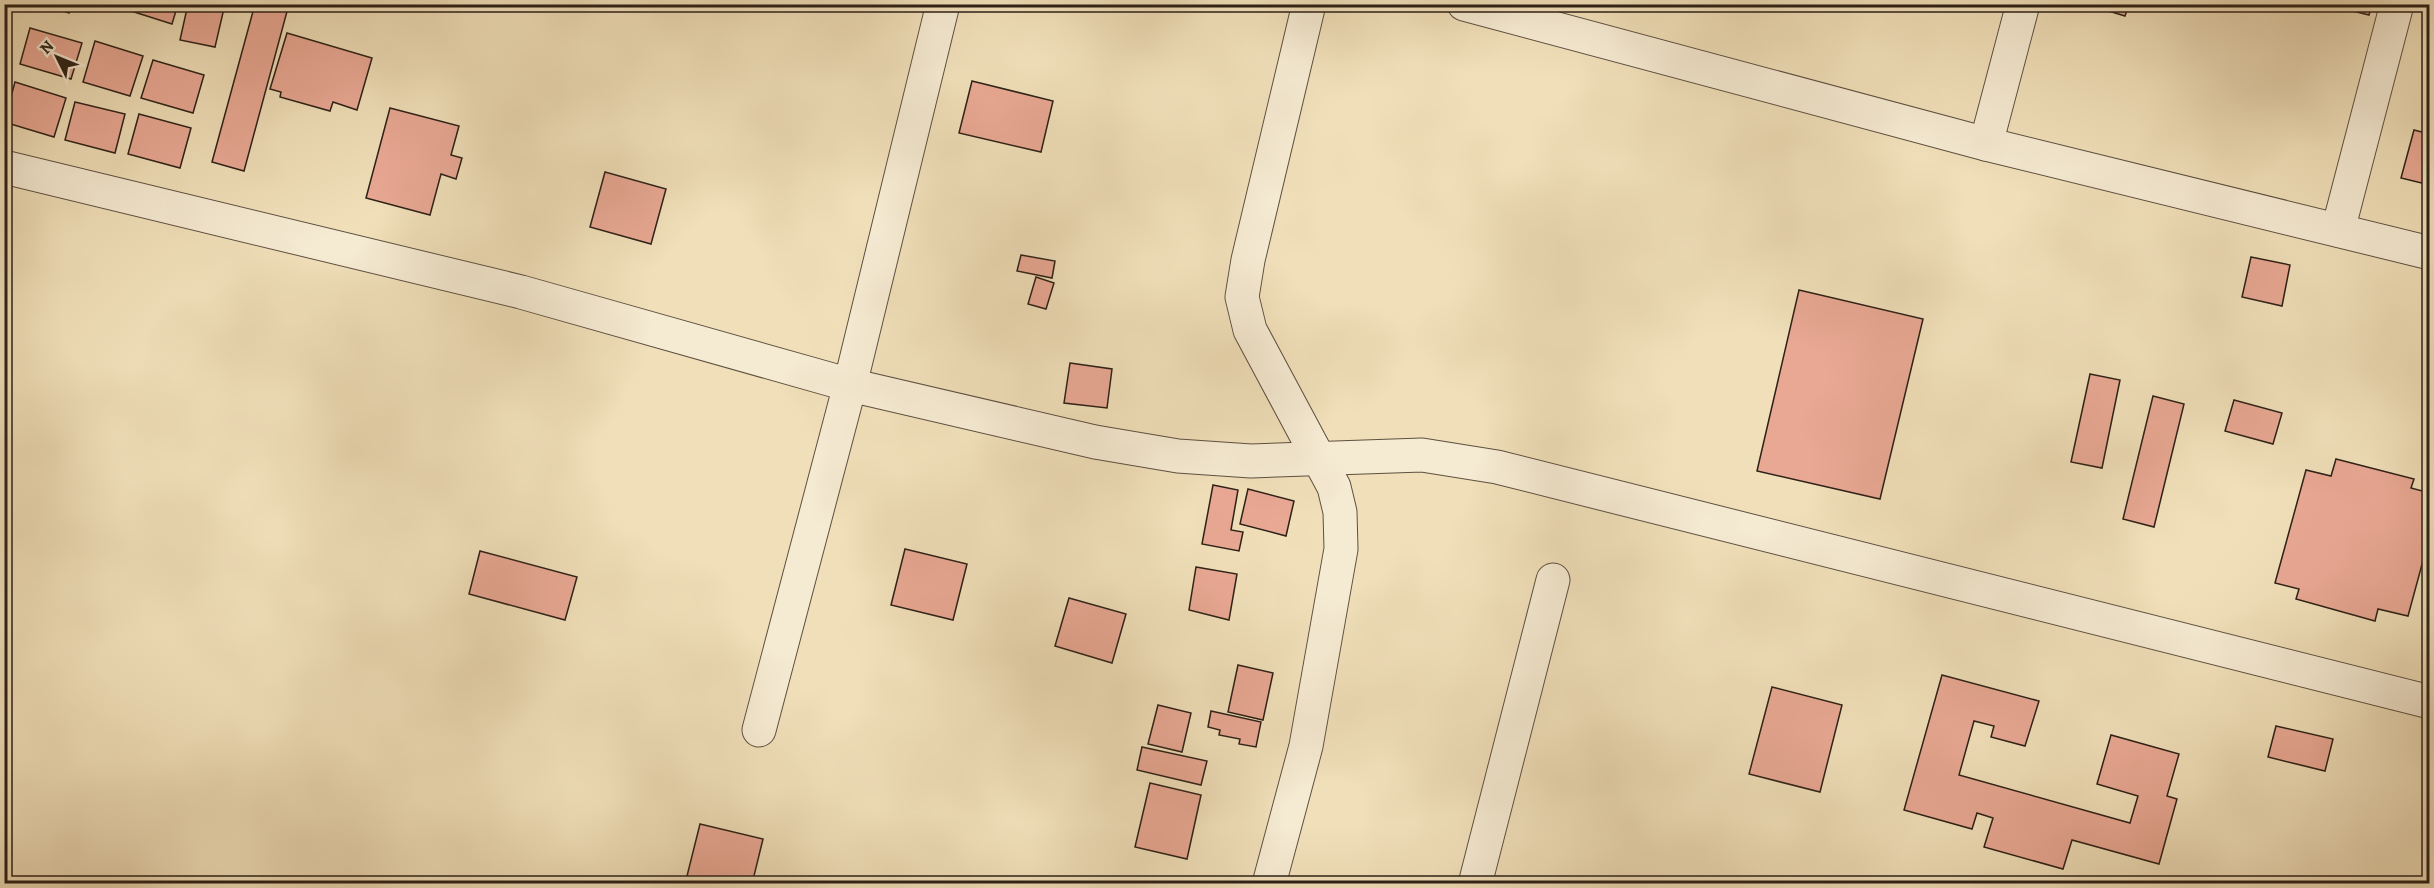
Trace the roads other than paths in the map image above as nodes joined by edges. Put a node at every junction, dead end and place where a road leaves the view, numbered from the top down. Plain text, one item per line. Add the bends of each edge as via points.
1 (943, 4) edge
2 (1309, 4) edge
3 (1464, 4) edge
4 (2023, 4) edge
5 (2397, 4) edge
6 (1986, 144) junction
7 (4, 167) edge
8 (2338, 230) junction
9 (2430, 253) edge
10 (850, 385) junction
11 (1321, 461) junction
12 (1554, 580) dead end
13 (2430, 702) edge
14 (759, 730) dead end
15 (1269, 884) edge
16 (1475, 884) edge

1 - 10 street
2 - 11 street via 1242,297 1250,330
3 - 6 street
4 - 6 street
5 - 8 street
6 - 8 street
7 - 10 street via 521,292
8 - 9 street
10 - 11 street via 1095,442 1168,454 1251,461
10 - 14 street
11 - 13 street via 1422,455 1497,467
11 - 15 street via 1334,487 1340,512 1341,549 1306,746
12 - 16 street

